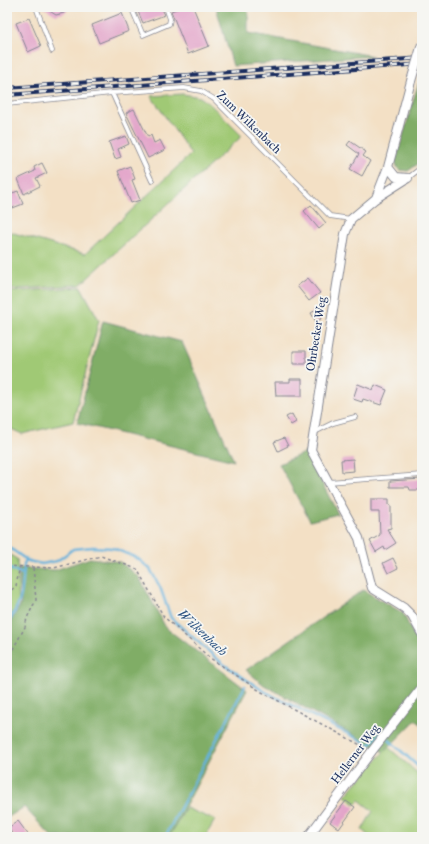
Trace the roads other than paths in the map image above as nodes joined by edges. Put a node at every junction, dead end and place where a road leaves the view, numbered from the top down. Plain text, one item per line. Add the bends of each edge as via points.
1 (36, 7) edge
2 (131, 7) edge
3 (166, 7) edge
4 (422, 43) edge
5 (52, 50) dead end
6 (112, 93) junction
7 (7, 104) edge
8 (388, 167) junction
9 (422, 167) edge
10 (408, 178) junction
11 (152, 181) dead end
12 (375, 198) junction
13 (351, 219) junction
14 (355, 417) dead end
15 (313, 434) junction
16 (422, 475) edge
17 (328, 482) junction
18 (422, 634) edge
19 (422, 687) edge
20 (308, 837) edge

1 - 5 lane
2 - 3 lane via 143,35 169,24
4 - 8 street, bridge
6 - 7 lane, Zum Wilkenbach
6 - 11 lane
6 - 13 lane, Zum Wilkenbach via 184,88 201,91 214,100 330,216
8 - 10 street via 396,177
8 - 12 street
9 - 10 lane
10 - 12 street
12 - 13 street
13 - 15 street, Ohrbecker Weg via 342,247
14 - 15 lane via 333,423
15 - 17 street, Ohrbecker Weg via 310,450
16 - 17 lane
17 - 18 street, Ohrbecker Weg via 359,538 372,588 404,608 412,616
19 - 20 street, Hellerner Weg

